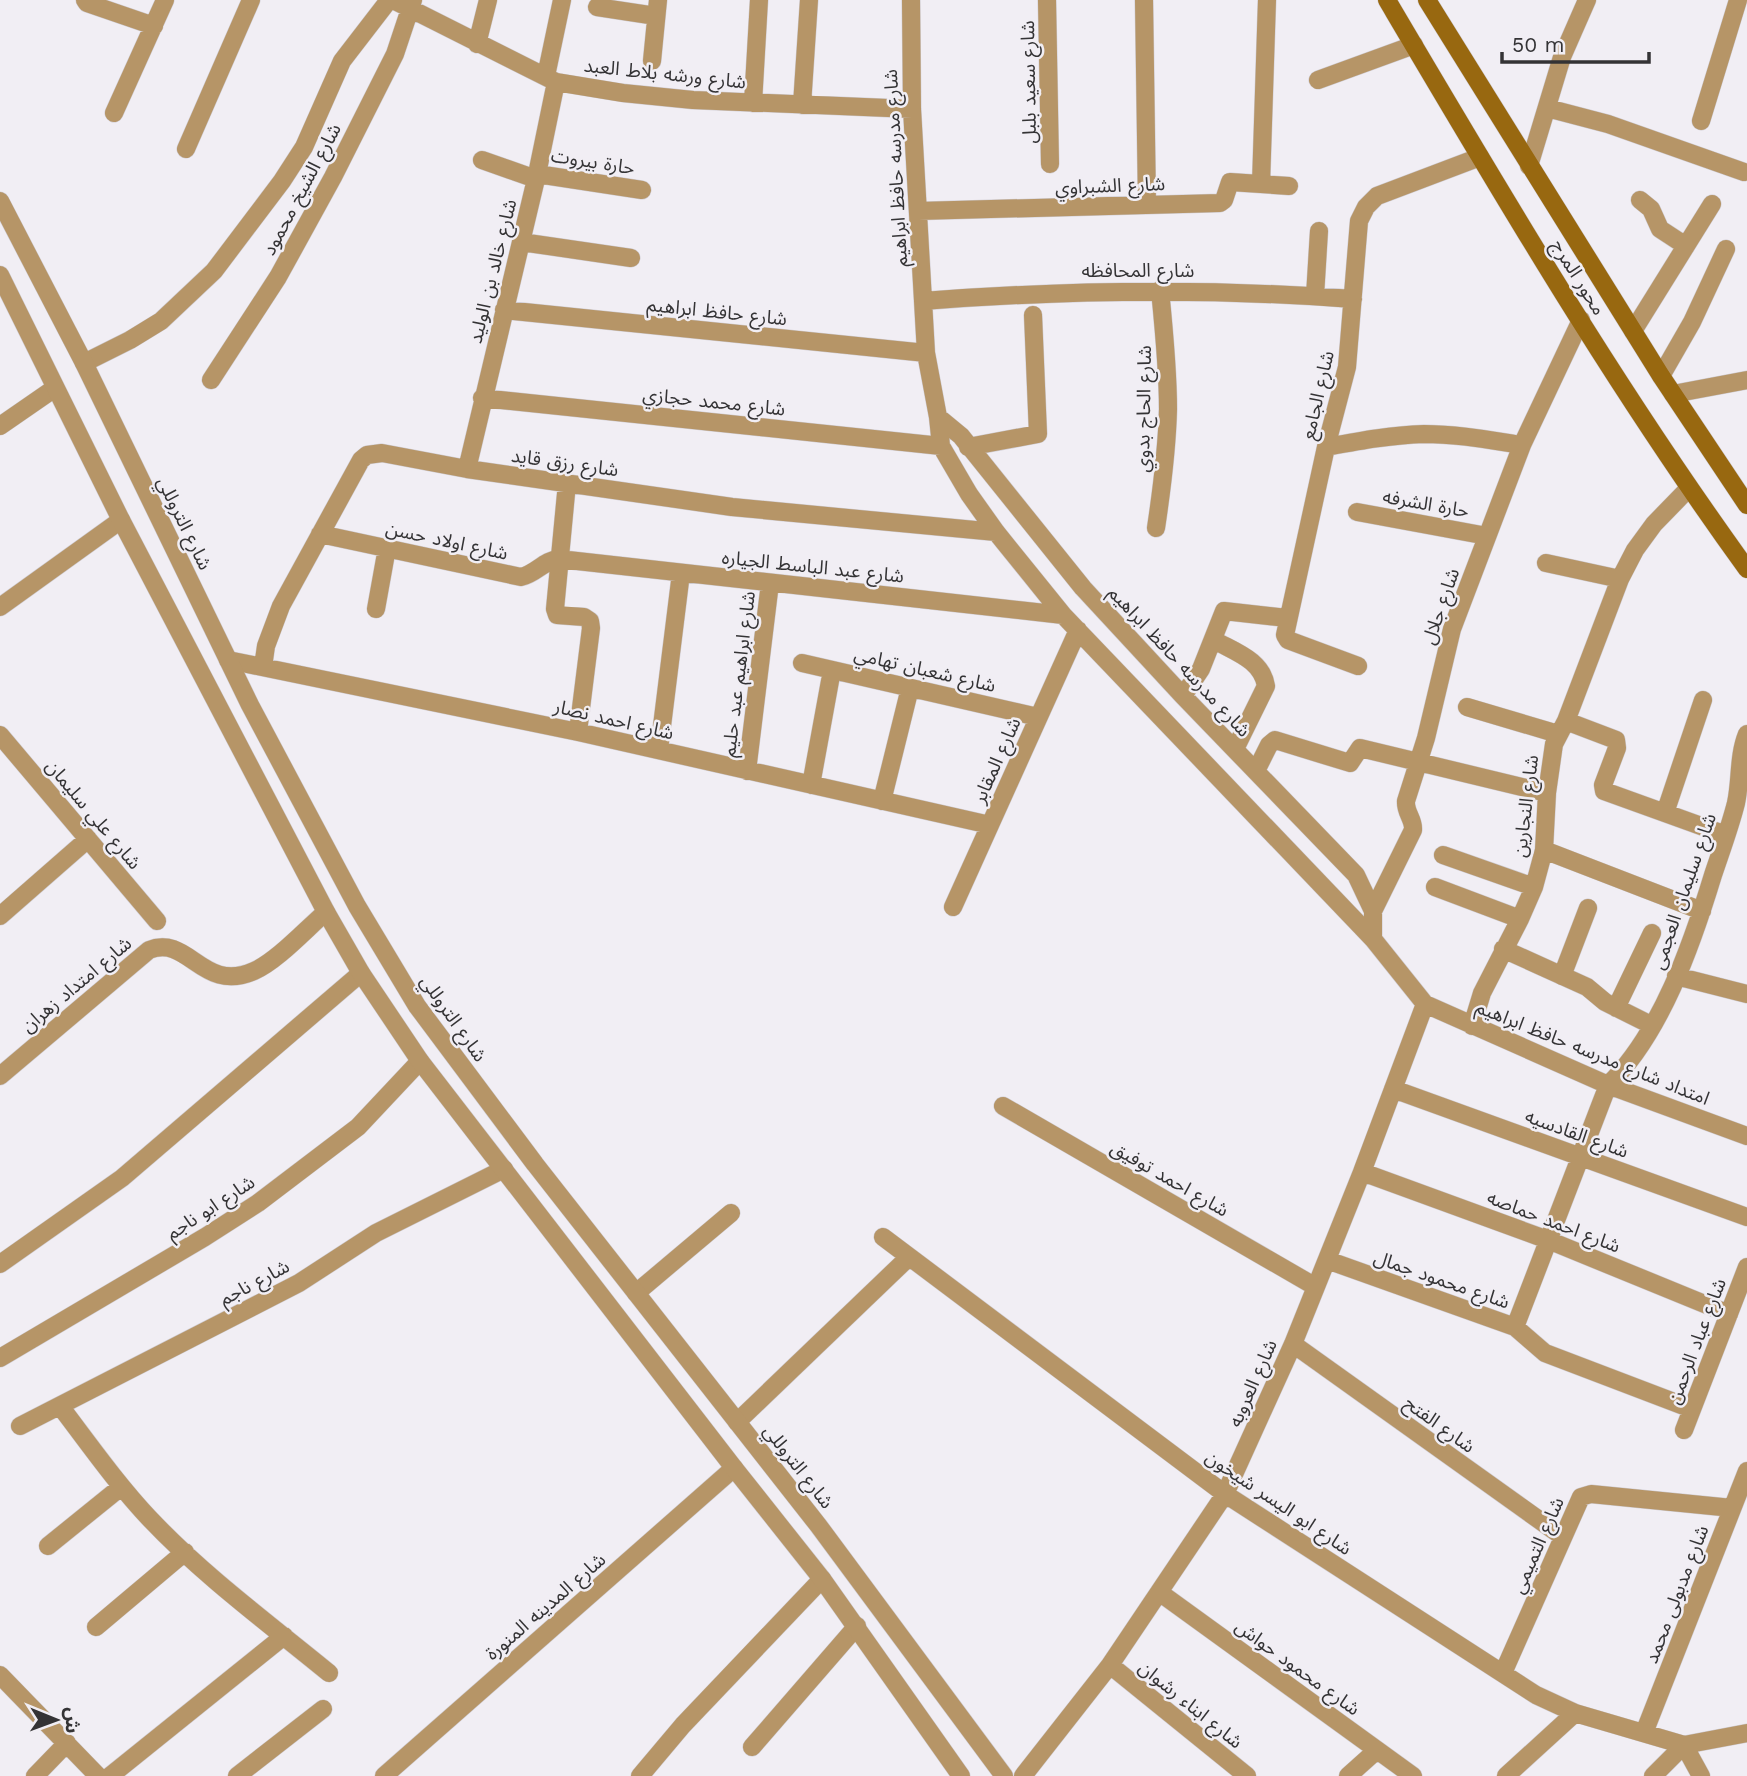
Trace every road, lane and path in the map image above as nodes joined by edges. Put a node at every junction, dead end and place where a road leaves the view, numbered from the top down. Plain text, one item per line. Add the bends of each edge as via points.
1 (85, 0) edge
2 (165, 0) edge
3 (251, 0) edge
4 (391, 0) edge
5 (488, 0) edge
6 (562, 0) edge
7 (759, 0) edge
8 (810, 0) edge
9 (911, 0) edge
10 (1047, 0) edge
11 (1144, 0) edge
12 (1267, 0) edge
13 (1387, 0) edge
14 (1427, 0) edge
15 (1587, 0) edge
16 (411, 4) edge
17 (1741, 4) edge
18 (597, 7) dead end
19 (657, 8) edge
20 (154, 26) junction
21 (477, 44) junction
22 (1414, 45) junction
23 (652, 61) dead end
24 (551, 79) junction
25 (1318, 80) dead end
26 (753, 103) junction
27 (802, 104) junction
28 (1547, 108) junction
29 (912, 109) junction
30 (114, 113) dead end
31 (1702, 121) dead end
32 (186, 149) dead end
33 (1480, 158) junction
34 (482, 160) dead end
35 (1050, 164) dead end
36 (1529, 166) junction
37 (1744, 172) dead end
38 (537, 176) junction
39 (1261, 184) junction
40 (1289, 186) dead end
41 (642, 190) dead end
42 (1640, 200) dead end
43 (0, 201) edge
44 (1712, 204) dead end
45 (1147, 205) junction
46 (918, 211) junction
47 (1320, 231) dead end
48 (520, 242) junction
49 (1686, 246) junction
50 (1726, 249) dead end
51 (631, 258) dead end
52 (0, 275) edge
53 (1160, 290) junction
54 (1315, 296) junction
55 (1353, 299) junction
56 (923, 301) junction
57 (504, 310) junction
58 (1033, 315) dead end
59 (1581, 320) junction
60 (1633, 331) junction
61 (926, 353) junction
62 (84, 363) junction
63 (1661, 376) junction
64 (211, 380) dead end
65 (1747, 380) edge
66 (55, 388) junction
67 (1673, 394) junction
68 (482, 398) junction
69 (938, 417) junction
70 (0, 426) edge
71 (1522, 445) junction
72 (941, 446) junction
73 (968, 447) junction
74 (1326, 447) junction
75 (467, 469) junction
76 (567, 484) junction
77 (1689, 488) junction
78 (1747, 505) edge
79 (1357, 512) dead end
80 (121, 520) junction
81 (1156, 528) dead end
82 (996, 531) junction
83 (320, 534) junction
84 (1487, 536) junction
85 (387, 548) junction
86 (559, 559) junction
87 (1546, 563) dead end
88 (1747, 569) edge
89 (681, 573) junction
90 (1620, 579) junction
91 (771, 583) junction
92 (0, 607) edge
93 (376, 609) dead end
94 (1063, 615) junction
95 (1287, 618) junction
96 (1078, 630) junction
97 (1214, 640) junction
98 (228, 660) junction
99 (802, 663) dead end
100 (1359, 666) dead end
101 (263, 667) junction
102 (832, 670) junction
103 (910, 688) junction
104 (1183, 696) junction
105 (1703, 700) dead end
106 (1467, 707) dead end
107 (1038, 717) junction
108 (1562, 727) junction
109 (578, 732) junction
110 (0, 734) edge
111 (1747, 734) edge
112 (1235, 749) junction
113 (659, 750) junction
114 (1418, 761) junction
115 (747, 771) junction
116 (1256, 771) junction
117 (811, 785) junction
118 (1547, 793) junction
119 (882, 801) junction
120 (1665, 813) junction
121 (990, 825) junction
122 (1726, 835) junction
123 (88, 839) junction
124 (1544, 850) junction
125 (1443, 856) dead end
126 (1435, 887) dead end
127 (1534, 887) junction
128 (953, 907) dead end
129 (1588, 908) dead end
130 (1373, 911) junction
131 (1702, 911) junction
132 (326, 912) junction
133 (0, 916) edge
134 (1520, 919) junction
135 (157, 920) dead end
136 (1652, 933) dead end
137 (1373, 939) junction
138 (1503, 949) junction
139 (361, 973) junction
140 (1562, 976) junction
141 (1676, 976) junction
142 (1747, 994) edge
143 (1425, 1004) junction
144 (1616, 1008) junction
145 (1651, 1025) junction
146 (1472, 1026) junction
147 (421, 1061) junction
148 (0, 1076) edge
149 (1608, 1085) junction
150 (1394, 1089) junction
151 (1003, 1106) dead end
152 (1747, 1136) edge
153 (1581, 1157) junction
154 (504, 1170) junction
155 (1362, 1172) junction
156 (731, 1213) dead end
157 (1747, 1217) edge
158 (883, 1237) dead end
159 (1548, 1240) junction
160 (909, 1257) junction
161 (1326, 1260) junction
162 (0, 1264) edge
163 (1747, 1267) edge
164 (1316, 1287) junction
165 (636, 1293) junction
166 (1729, 1314) junction
167 (1515, 1327) junction
168 (1293, 1344) junction
169 (0, 1358) edge
170 (60, 1406) junction
171 (1692, 1409) junction
172 (737, 1422) junction
173 (20, 1426) dead end
174 (1685, 1430) dead end
175 (733, 1468) junction
176 (1746, 1474) edge
177 (121, 1487) junction
178 (1225, 1494) junction
179 (1732, 1508) junction
180 (1563, 1537) junction
181 (48, 1546) dead end
182 (185, 1552) junction
183 (822, 1579) junction
184 (1159, 1592) junction
185 (857, 1626) junction
186 (96, 1627) dead end
187 (284, 1636) junction
188 (1110, 1665) junction
189 (329, 1673) dead end
190 (1503, 1673) junction
191 (0, 1675) edge
192 (323, 1709) dead end
193 (1575, 1713) junction
194 (1644, 1733) junction
195 (1747, 1733) edge
196 (66, 1744) junction
197 (1684, 1745) junction
198 (752, 1747) dead end
199 (1377, 1750) junction
200 (35, 1776) edge
201 (98, 1776) edge
202 (110, 1776) edge
203 (237, 1776) edge
204 (384, 1776) edge
205 (640, 1776) edge
206 (961, 1776) edge
207 (1004, 1776) edge
208 (1023, 1776) edge
209 (1247, 1776) edge
210 (1348, 1776) edge
211 (1413, 1776) edge
212 (1506, 1776) edge
213 (1653, 1776) edge
214 (1701, 1776) edge

1 - 20 street
2 - 20 street
3 - 32 street
4 - 16 street, شارع ورشه بلاط العبد
4 - 62 street via 342,61 304,147 214,271 160,321
5 - 21 street
6 - 24 street, شارع خالد بن الوليد
7 - 26 street
8 - 27 street
9 - 29 street, شارع مدرسه حافظ ابراهيم
10 - 35 street, شارع سعيد بلبل
11 - 45 street
12 - 39 street
13 - 22 main road, محور المرج
14 - 36 main road, محور المرج
15 - 28 street via 1562,57
16 - 21 street, شارع ورشه بلاط العبد
16 - 64 street, شارع الشيخ محمود via 395,54 327,188 278,277
17 - 31 street
18 - 19 street
19 - 23 street
20 - 30 street
21 - 24 street, شارع ورشه بلاط العبد
22 - 25 street
22 - 33 main road, محور المرج
24 - 26 street, شارع ورشه بلاط العبد via 622,93
24 - 38 street, شارع خالد بن الوليد
26 - 27 street, شارع ورشه بلاط العبد
27 - 29 street, شارع ورشه بلاط العبد
28 - 36 street
28 - 37 street via 1608,124
29 - 46 street, شارع مدرسه حافظ ابراهيم
33 - 55 street, شارع الجامع via 1377,196 1366,207 1356,237
33 - 59 main road, محور المرج
34 - 38 street, حارة بيروت
36 - 60 main road, محور المرج
38 - 41 street, حارة بيروت
38 - 48 street, شارع خالد بن الوليد
39 - 40 street, شارع الشبراوي
39 - 45 street, شارع الشبراوي via 1230,182 1222,203
42 - 49 street via 1651,209 1660,229
43 - 62 street, شارع التروللي
44 - 49 street
45 - 46 street, شارع الشبراوي
46 - 56 street, شارع مدرسه حافظ ابراهيم
47 - 54 street
48 - 51 street
48 - 57 street, شارع خالد بن الوليد
49 - 60 street
50 - 63 street
52 - 66 street
53 - 54 street, شارع المحافظه
53 - 56 street, شارع المحافظه
53 - 81 street, شارع الحاج بدوي via 1168,409
54 - 55 street, شارع المحافظه
55 - 74 street, شارع الجامع via 1347,366
56 - 61 street, شارع مدرسه حافظ ابراهيم
57 - 61 street, شارع حافظ ابراهيم
57 - 68 street, شارع خالد بن الوليد
58 - 73 street via 1038,433
59 - 71 street, شارع جلال
59 - 77 main road, محور المرج
60 - 63 main road, محور المرج
61 - 69 street, شارع مدرسه حافظ ابراهيم
62 - 98 street, شارع التروللي
63 - 67 main road, محور المرج
65 - 67 street
66 - 70 street
66 - 80 street
67 - 78 main road, محور المرج
68 - 72 street, شارع محمد حجازي
68 - 75 street, شارع خالد بن الوليد
69 - 72 street, شارع مدرسه حافظ ابراهيم
69 - 73 street, شارع مدرسه حافظ ابراهيم
71 - 74 street via 1424,434
71 - 84 street, شارع جلال
72 - 82 street, شارع مدرسه حافظ ابراهيم
73 - 104 street, شارع مدرسه حافظ ابراهيم via 1083,588
74 - 95 street, شارع الجامع
75 - 76 street, شارع رزق قايد
75 - 83 street, شارع رزق قايد via 382,453 367,455
76 - 82 street, شارع رزق قايد via 732,507
76 - 86 street
77 - 88 main road, محور المرج
77 - 90 street, شارع النجارين via 1654,524
79 - 84 street, حارة الشرفه
80 - 92 street
80 - 132 street
82 - 94 street, شارع مدرسه حافظ ابراهيم
83 - 85 street, شارع اولاد حسن
83 - 101 street, شارع رزق قايد via 273,625
84 - 114 street, شارع جلال via 1452,629
85 - 86 street, شارع اولاد حسن via 520,577
85 - 93 street
86 - 89 street, شارع عبد الباسط الجياره
86 - 109 street via 555,612 584,617 591,628
87 - 90 street
89 - 91 street, شارع عبد الباسط الجياره
89 - 113 street
90 - 108 street, شارع النجارين
91 - 94 street, شارع عبد الباسط الجياره
91 - 115 street, شارع ابراهيم عبد حليم
94 - 96 street, شارع مدرسه حافظ ابراهيم
95 - 97 street via 1227,610 1221,614
95 - 100 street via 1287,640
96 - 107 street, شارع المقابر
96 - 137 street, شارع مدرسه حافظ ابراهيم
97 - 104 street
97 - 112 street via 1258,665 1264,674 1266,686
98 - 101 street, شارع احمد نصار
98 - 165 street, شارع التروللي via 357,906 417,1006
99 - 102 street, شارع شعبان تهامي
101 - 109 street, شارع احمد نصار
102 - 103 street, شارع شعبان تهامي
102 - 117 street
103 - 107 street, شارع شعبان تهامي
103 - 119 street
104 - 112 street, شارع مدرسه حافظ ابراهيم
105 - 120 street
106 - 108 street
107 - 121 street, شارع المقابر
108 - 118 street, شارع النجارين via 1554,744
108 - 120 street via 1616,740 1604,791
109 - 113 street, شارع احمد نصار
110 - 123 street, شارع علي سليمان
111 - 122 street, شارع سليمان العجمى via 1739,790
112 - 116 street, شارع مدرسه حافظ ابراهيم
113 - 115 street, شارع احمد نصار
114 - 116 street via 1360,748 1350,763 1275,740
114 - 118 street
114 - 130 street, شارع جلال via 1406,801 1413,830
115 - 117 street, شارع احمد نصار
116 - 130 street, شارع مدرسه حافظ ابراهيم via 1356,875
117 - 119 street, شارع احمد نصار
118 - 124 street, شارع النجارين
119 - 121 street, شارع احمد نصار
120 - 122 street
121 - 128 street, شارع المقابر
122 - 131 street, شارع سليمان العجمى
123 - 133 street
123 - 135 street, شارع علي سليمان
124 - 127 street, شارع النجارين
124 - 131 street
125 - 127 street
126 - 134 street
127 - 134 street, شارع النجارين
129 - 140 street
130 - 137 street, شارع مدرسه حافظ ابراهيم
131 - 141 street, شارع سليمان العجمى
132 - 139 street
132 - 148 street, شارع امتداد زهران via 266,964 244,974 221,976 207,971 176,949 149,950
134 - 138 street, شارع النجارين
136 - 144 street
137 - 143 street, شارع مدرسه حافظ ابراهيم
138 - 140 street
138 - 146 street, شارع النجارين
139 - 147 street
139 - 162 street via 122,1178
140 - 144 street
141 - 142 street
141 - 145 street, شارع سليمان العجمى
143 - 146 street, امتداد شارع مدرسه حافظ ابراهيم
143 - 150 street, شارع العروبه
144 - 145 street
145 - 149 street, شارع سليمان العجمى via 1628,1064
146 - 149 street, امتداد شارع مدرسه حافظ ابراهيم
147 - 154 street
147 - 169 street, شارع ابو ناجم via 358,1127 258,1203
149 - 152 street, امتداد شارع مدرسه حافظ ابراهيم
149 - 153 street
150 - 153 street, شارع القادسيه
150 - 155 street, شارع العروبه
151 - 164 street, شارع احمد توفيق
153 - 157 street, شارع القادسيه
153 - 159 street
154 - 170 street, شارع ناجم via 376,1233 299,1283
154 - 175 street
155 - 159 street, شارع احمد حماصه
155 - 161 street, شارع العروبه
156 - 165 street
158 - 160 street, شارع ابو اليسر شيخون
159 - 166 street, شارع احمد حماصه
159 - 167 street
160 - 172 street
160 - 178 street, شارع ابو اليسر شيخون
161 - 164 street, شارع العروبه
161 - 167 street, شارع محمود جمال
163 - 166 street, شارع عباد الرحمن
164 - 168 street, شارع العروبه
165 - 172 street, شارع التروللي
166 - 171 street, شارع عباد الرحمن
167 - 171 street, شارع محمود جمال via 1545,1353
168 - 178 street, شارع العروبه
168 - 180 street, شارع الفتح
170 - 173 street, شارع ناجم
170 - 177 street
171 - 174 street, شارع عباد الرحمن
172 - 207 street, شارع التروللي
175 - 183 street
175 - 204 street, شارع المدينه المنورة
176 - 179 street, شارع مدبولى محمد
177 - 181 street
177 - 182 street
178 - 184 street, شارع العروبه
178 - 190 street, شارع ابو اليسر شيخون
179 - 180 street, شارع التميمي via 1586,1494
179 - 194 street, شارع مدبولى محمد
180 - 190 street, شارع التميمي
182 - 186 street
182 - 187 street
183 - 185 street
183 - 205 street
184 - 188 street, شارع العروبه
184 - 199 street, شارع محمود حواش
185 - 198 street
185 - 206 street
187 - 189 street
187 - 202 street
188 - 208 street, شارع العروبه
188 - 209 street, شارع ابناء رشوان
190 - 193 street, شارع ابو اليسر شيخون
191 - 196 street
192 - 203 street
193 - 194 street, شارع ابو اليسر شيخون
193 - 212 street
194 - 197 street, شارع ابو اليسر شيخون
195 - 197 street
196 - 200 street
196 - 201 street
197 - 213 street
197 - 214 street
199 - 210 street
199 - 211 street, شارع محمود حواش

